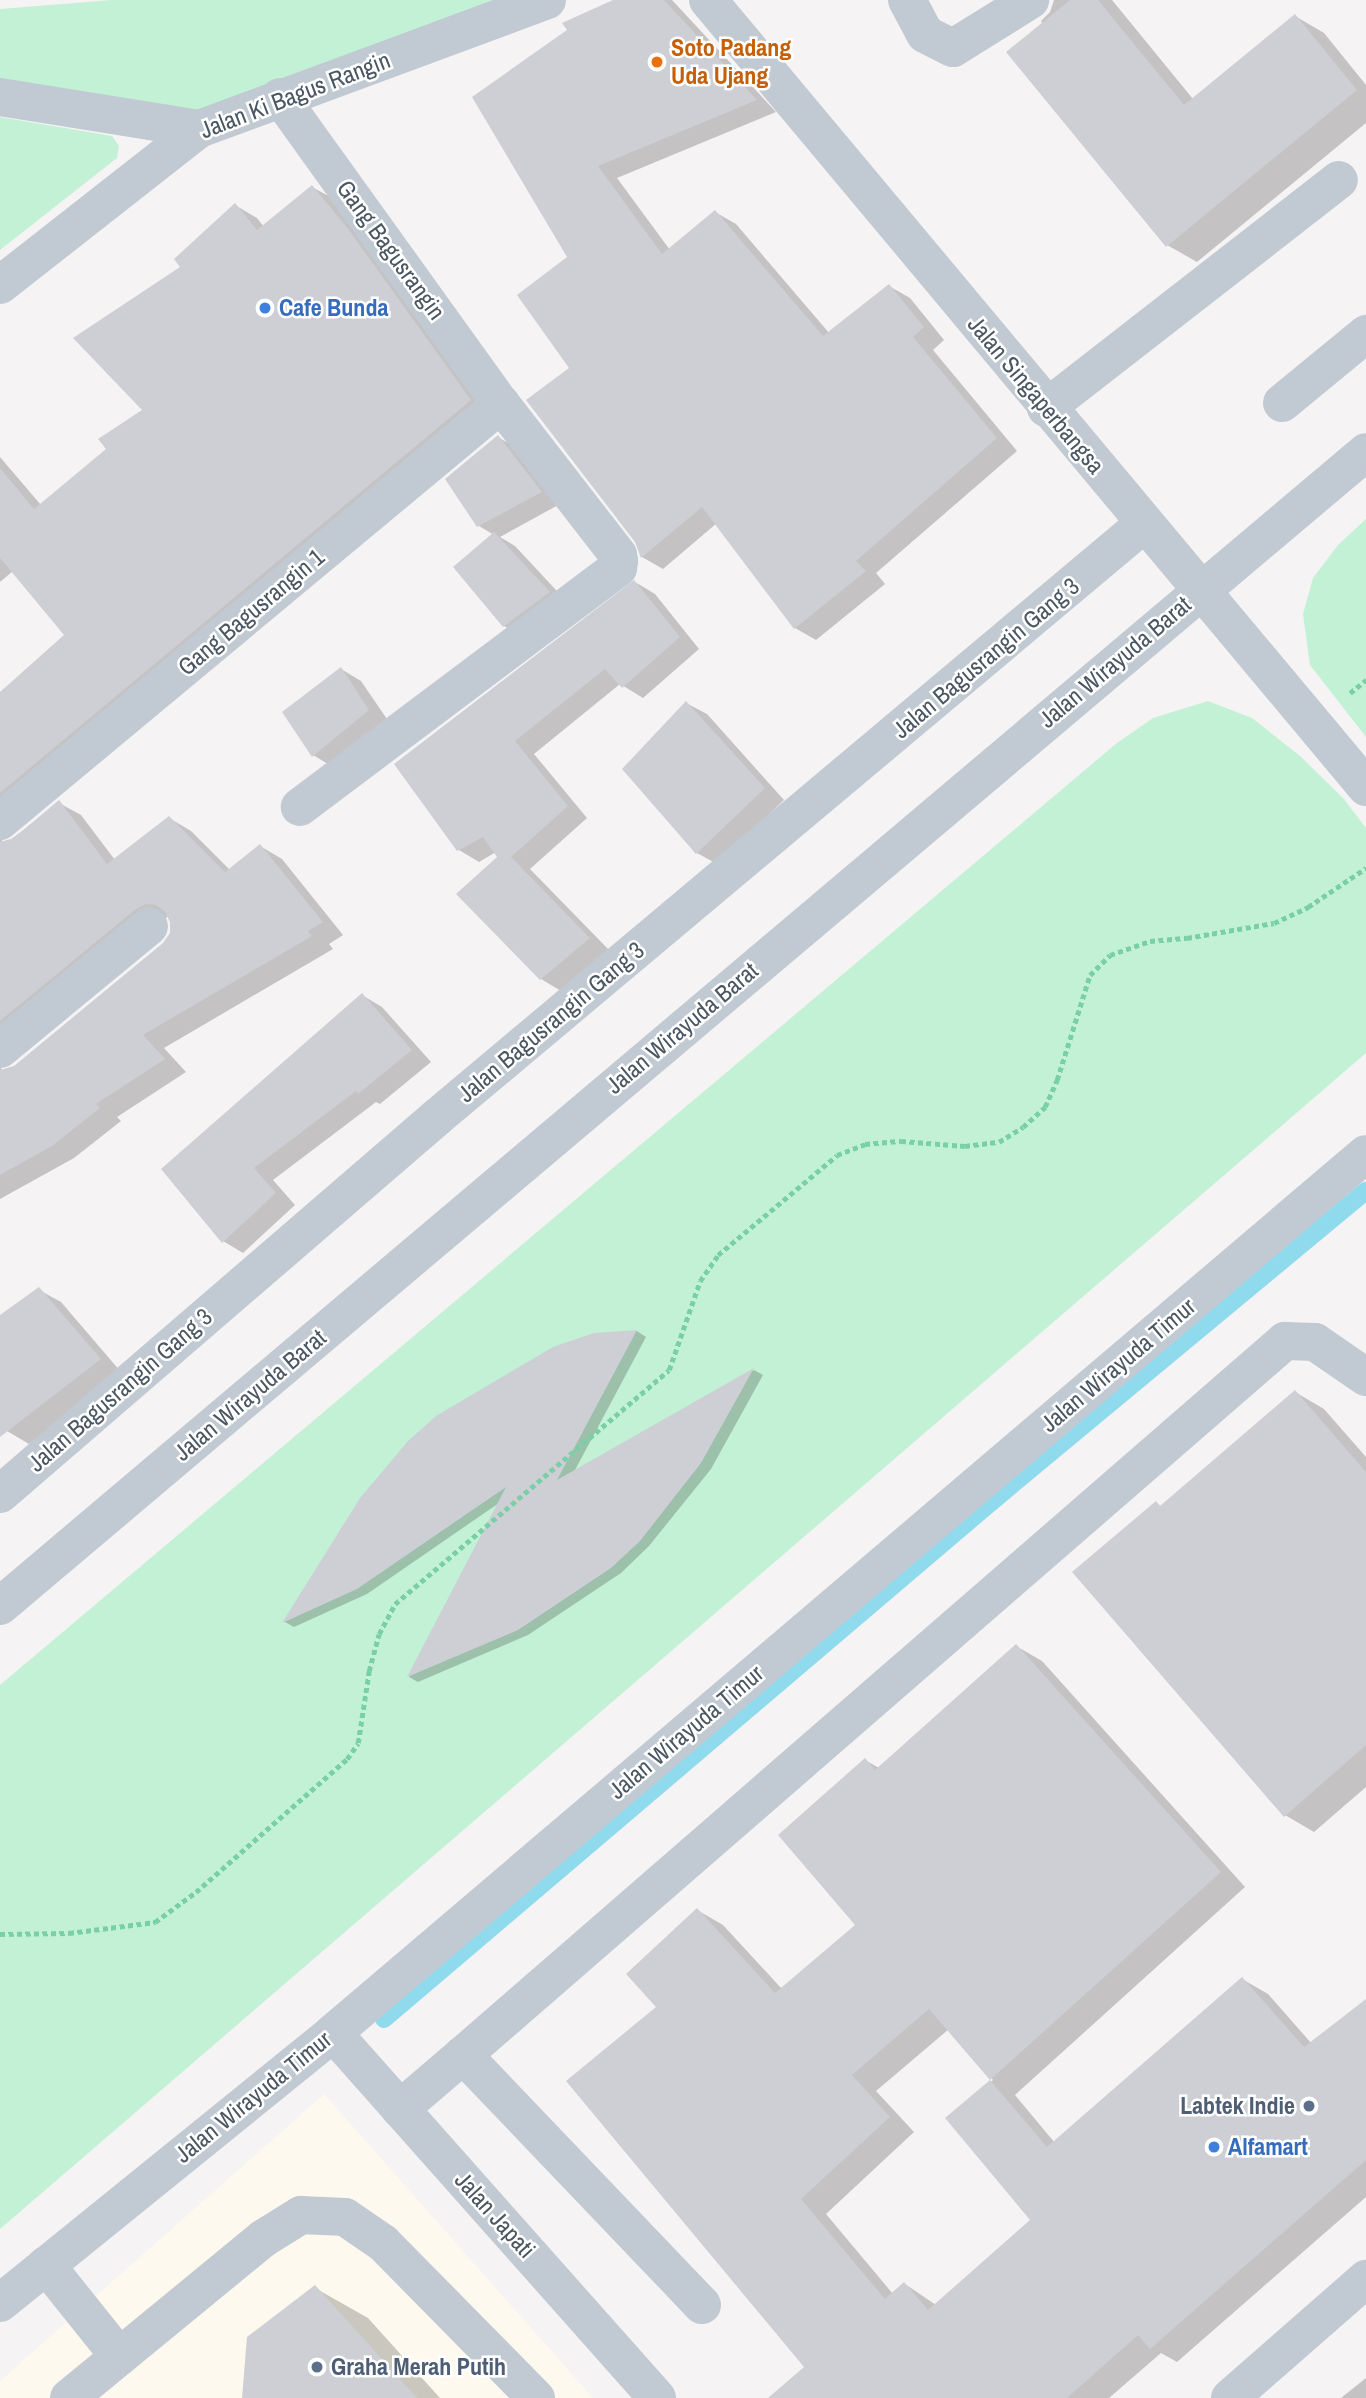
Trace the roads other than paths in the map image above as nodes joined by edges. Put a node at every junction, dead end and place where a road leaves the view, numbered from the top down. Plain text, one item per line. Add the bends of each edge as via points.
1 (547, 0) edge
2 (708, 0) edge
3 (907, 0) edge
4 (1030, 0) edge
5 (0, 97) edge
6 (280, 97) junction
7 (199, 129) junction
8 (1339, 180) dead end
9 (0, 285) edge
10 (1366, 334) edge
11 (1282, 403) dead end
12 (501, 404) junction
13 (1046, 408) junction
14 (1366, 452) edge
15 (1144, 524) junction
16 (1200, 589) junction
17 (1366, 787) edge
18 (300, 807) dead end
19 (0, 821) edge
20 (149, 926) dead end
21 (0, 1049) edge
22 (1366, 1154) edge
23 (1366, 1377) edge
24 (0, 1494) edge
25 (0, 1606) edge
26 (333, 2033) junction
27 (463, 2055) junction
28 (400, 2109) junction
29 (46, 2265) junction
30 (1366, 2279) edge
31 (0, 2303) edge
32 (702, 2305) dead end
33 (119, 2356) junction
34 (69, 2398) edge
35 (536, 2398) edge
36 (657, 2398) edge
37 (1230, 2398) edge

1 - 6 street, Jalan Ki Bagus Rangin
2 - 13 street, Jalan Singaperbangsa
3 - 4 street via 925,34 953,48
5 - 7 street
6 - 7 street, Jalan Ki Bagus Rangin
6 - 12 street, Gang Bagusrangin
7 - 9 street, Jalan Ki Bagus Rangin
8 - 13 street
10 - 11 street
12 - 18 street, Gang Bagusrangin via 618,555 618,568
12 - 19 street, Gang Bagusrangin 1
13 - 15 street, Jalan Singaperbangsa
14 - 16 street, Jalan Wirayuda Barat
15 - 16 street, Jalan Singaperbangsa
15 - 24 street, Jalan Bagusrangin Gang 3 via 436,1118
16 - 17 street, Jalan Singaperbangsa
16 - 25 street, Jalan Wirayuda Barat
20 - 21 street
22 - 26 street, Jalan Wirayuda Timur
23 - 27 street via 1315,1342 1285,1341
26 - 28 street, Jalan Japati
26 - 29 street, Jalan Wirayuda Timur
27 - 28 street
27 - 32 street
28 - 36 street, Jalan Japati
29 - 31 street, Jalan Wirayuda Timur
29 - 33 street
30 - 37 street
33 - 34 street
33 - 35 street via 283,2226 302,2215 345,2217 383,2243

